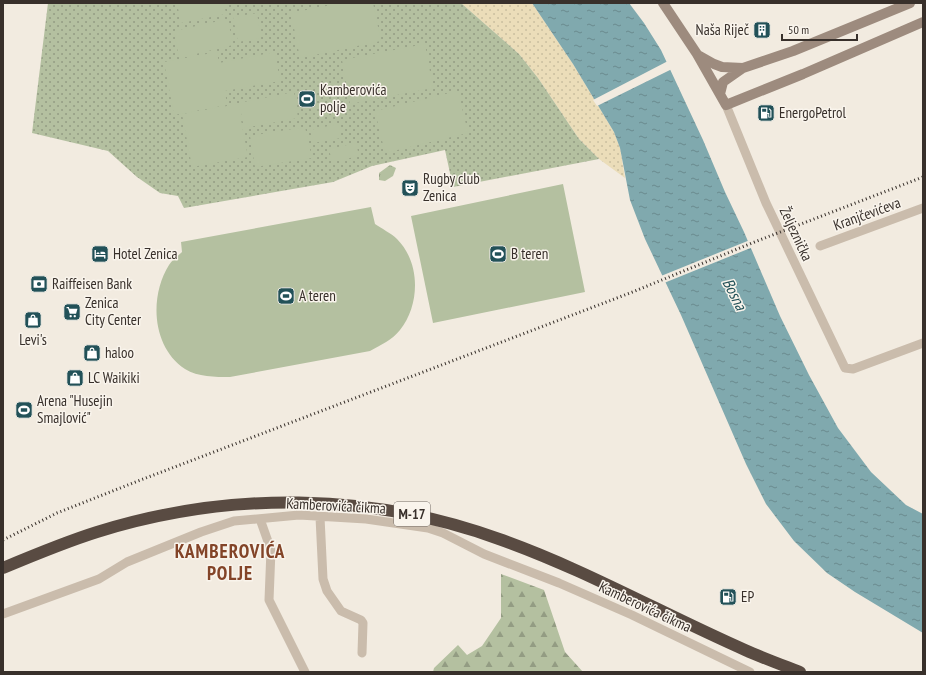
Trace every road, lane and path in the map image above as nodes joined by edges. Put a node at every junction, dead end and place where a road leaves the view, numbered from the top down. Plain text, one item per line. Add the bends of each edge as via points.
1 (663, 3) edge
2 (910, 3) edge
3 (923, 22) edge
4 (697, 54) junction
5 (743, 68) junction
6 (720, 94) junction
7 (726, 105) junction
8 (923, 208) edge
9 (820, 246) dead end
10 (923, 343) edge
11 (320, 517) junction
12 (260, 519) junction
13 (3, 568) edge
14 (3, 614) edge
15 (362, 653) dead end
16 (306, 672) edge
17 (750, 672) edge
18 (800, 672) edge

1 - 4 street
2 - 5 street
3 - 7 street
4 - 5 street via 722,67
4 - 6 street
5 - 6 street via 723,82
6 - 7 street
7 - 10 street, Željeznička via 766,202 845,368 850,369
8 - 9 street, Kranjčevićeva
11 - 12 street, Kamberovića čikma via 299,515
11 - 15 street via 323,579 327,591 341,611 363,623
11 - 17 street, Kamberovića čikma via 373,520 428,528 443,533 484,554 632,615
12 - 14 street, Kamberovića čikma via 234,520 127,562 99,579
12 - 16 street via 271,550 269,600
13 - 18 highway, M-17 via 96,532 174,513 228,504 307,502 358,506 433,518 501,539 611,585 745,650

